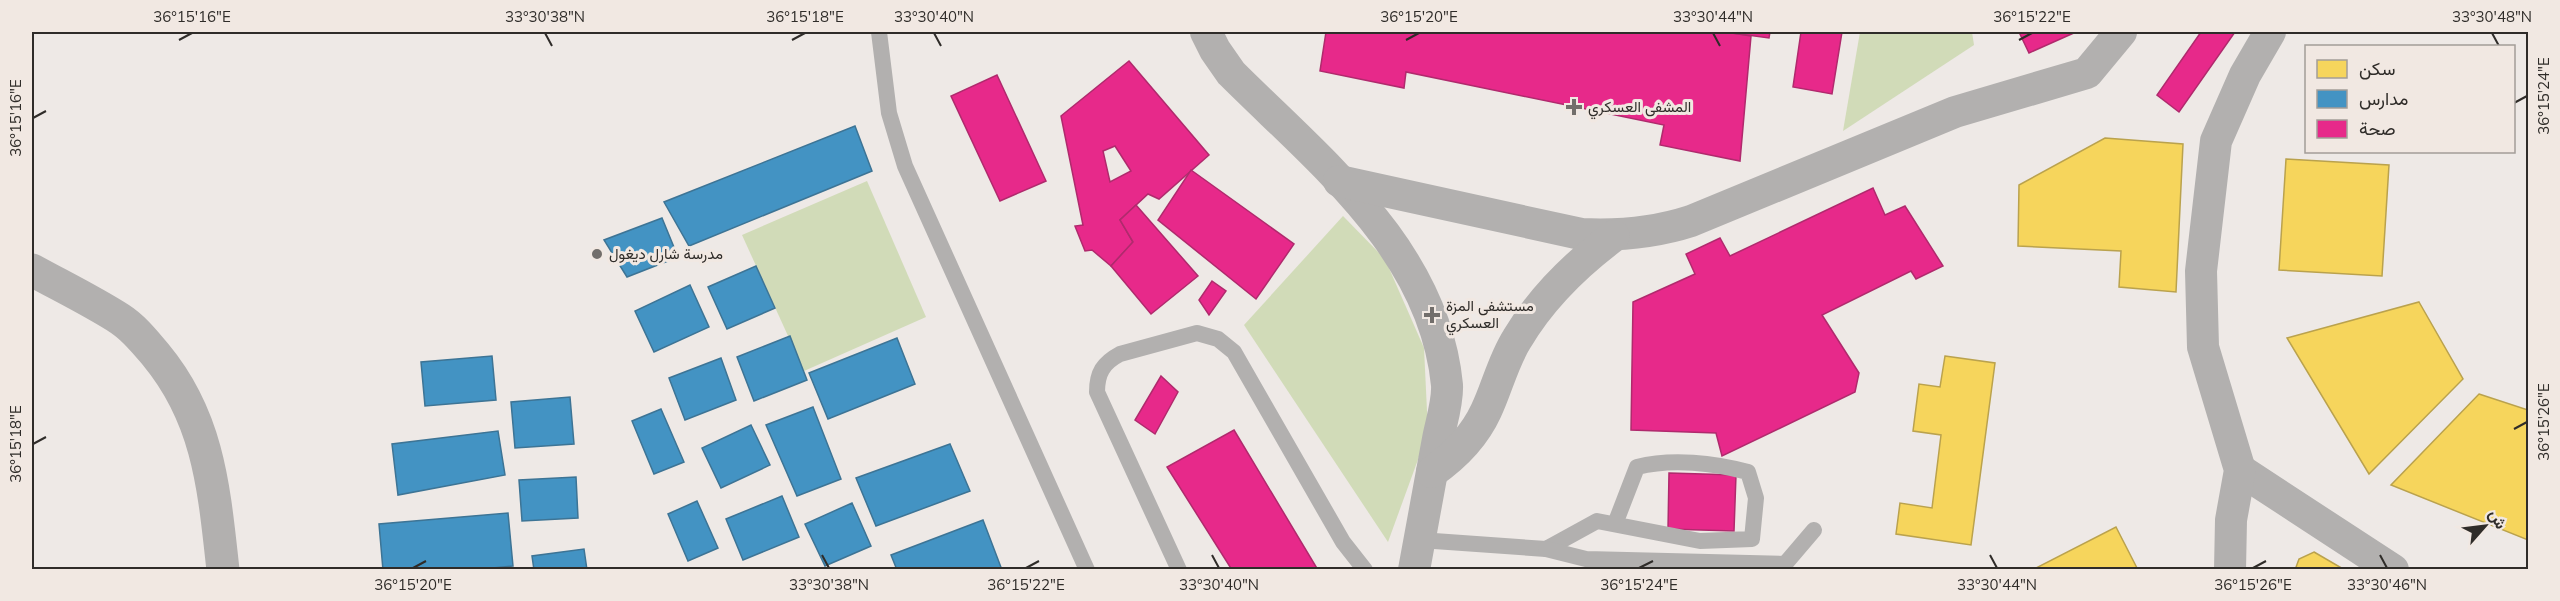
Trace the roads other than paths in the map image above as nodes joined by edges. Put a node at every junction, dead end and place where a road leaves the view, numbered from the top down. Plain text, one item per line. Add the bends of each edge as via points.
1 (879, 32) edge
2 (1206, 32) edge
3 (2121, 32) edge
4 (2270, 32) edge
5 (1339, 181) junction
6 (1614, 236) junction
7 (32, 270) edge
8 (2240, 470) junction
9 (1432, 472) junction
10 (1615, 524) junction
11 (1814, 530) dead end
12 (1546, 549) junction
13 (1417, 555) edge
14 (223, 570) edge
15 (1087, 570) edge
16 (1179, 570) edge
17 (1365, 570) edge
18 (2230, 570) edge
19 (2393, 570) edge

1 - 15 lane via 889,112 905,166
2 - 5 street via 1231,73
3 - 6 street via 2088,73 1955,112 1691,221 1666,229
4 - 8 street via 2245,75 2216,141 2201,271 2203,347
5 - 6 street via 1549,228
5 - 9 street via 1392,242 1429,313 1447,387
6 - 9 street via 1555,286 1534,313 1515,341 1477,427 1450,459
7 - 14 street via 122,320 144,340 180,389 194,415 212,472
8 - 18 street via 2231,520
8 - 19 street
9 - 13 street
10 - 10 lane via 1700,541 1752,539 1756,498 1748,472 1728,466 1658,462 1637,467
10 - 12 lane via 1598,521
11 - 12 lane via 1785,564 1586,559
12 - 13 lane
16 - 17 lane via 1097,392 1097,380 1109,359 1197,333 1218,339 1234,352 1343,542

